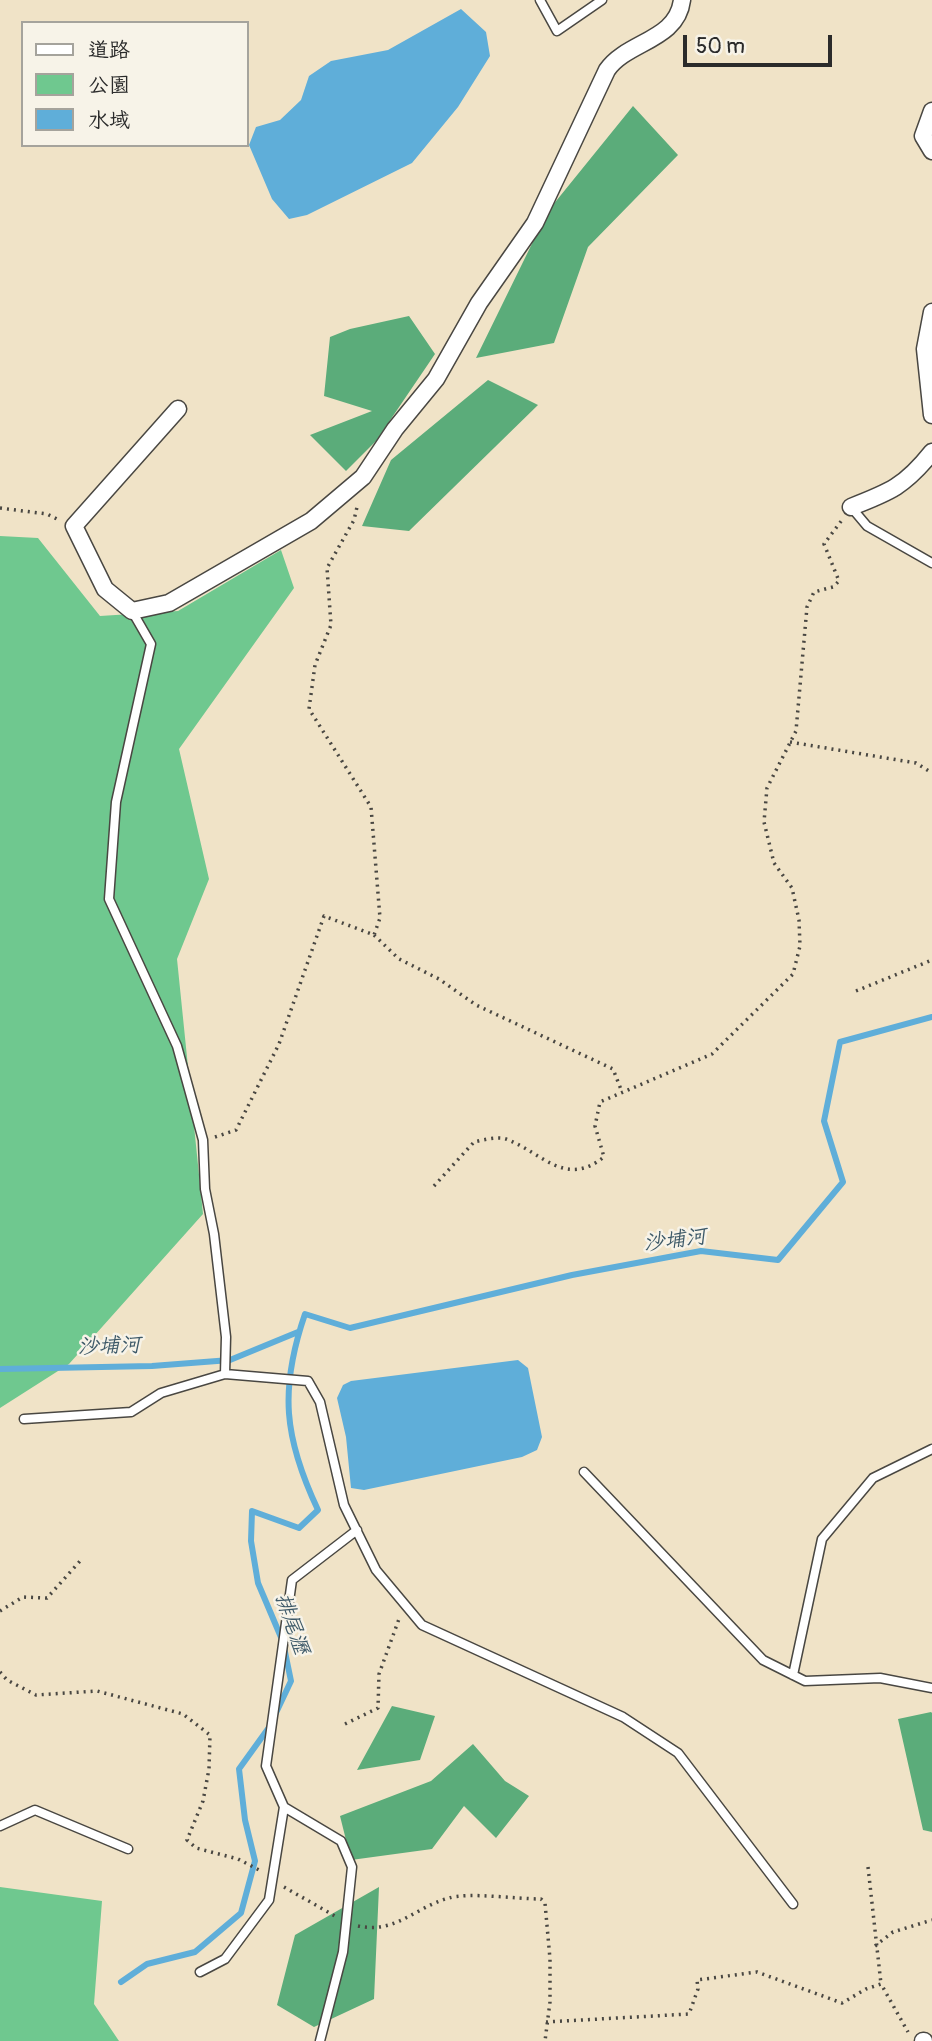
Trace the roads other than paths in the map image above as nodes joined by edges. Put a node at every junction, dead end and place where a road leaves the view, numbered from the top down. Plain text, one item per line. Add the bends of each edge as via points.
1 (540, 0) edge
2 (602, 0) edge
3 (682, 0) edge
4 (932, 111) edge
5 (932, 151) edge
6 (932, 312) edge
7 (177, 409) dead end
8 (932, 415) edge
9 (932, 452) edge
10 (851, 507) joint
11 (932, 563) edge
12 (132, 611) junction
13 (225, 1374) junction
14 (24, 1419) dead end
15 (932, 1449) edge
16 (584, 1472) dead end
17 (357, 1530) junction
18 (793, 1675) junction
19 (932, 1688) edge
20 (284, 1807) junction
21 (0, 1826) edge
22 (128, 1849) dead end
23 (793, 1904) dead end
24 (200, 1972) dead end
25 (320, 2041) edge

1 - 2 lane via 557,31
3 - 12 street via 666,30 620,56 607,70 535,223 479,303 436,379 363,477 311,521 169,603
4 - 5 street via 923,136
6 - 8 street via 925,349
7 - 12 street via 74,526 105,589
9 - 10 street via 893,491
10 - 11 lane via 867,526
12 - 13 lane via 151,644 116,802 109,899 177,1046 203,1140
13 - 14 lane via 161,1393 131,1412
13 - 17 lane via 308,1381 320,1402 344,1505
15 - 18 lane via 873,1478 821,1539
16 - 18 lane via 763,1660
17 - 20 lane via 292,1580 266,1766
17 - 23 lane via 376,1570 422,1625 623,1717 678,1753
18 - 19 lane via 805,1681 880,1678
20 - 24 lane via 269,1900 225,1959
20 - 25 lane via 341,1841 352,1867 343,1952
21 - 22 lane via 35,1810

